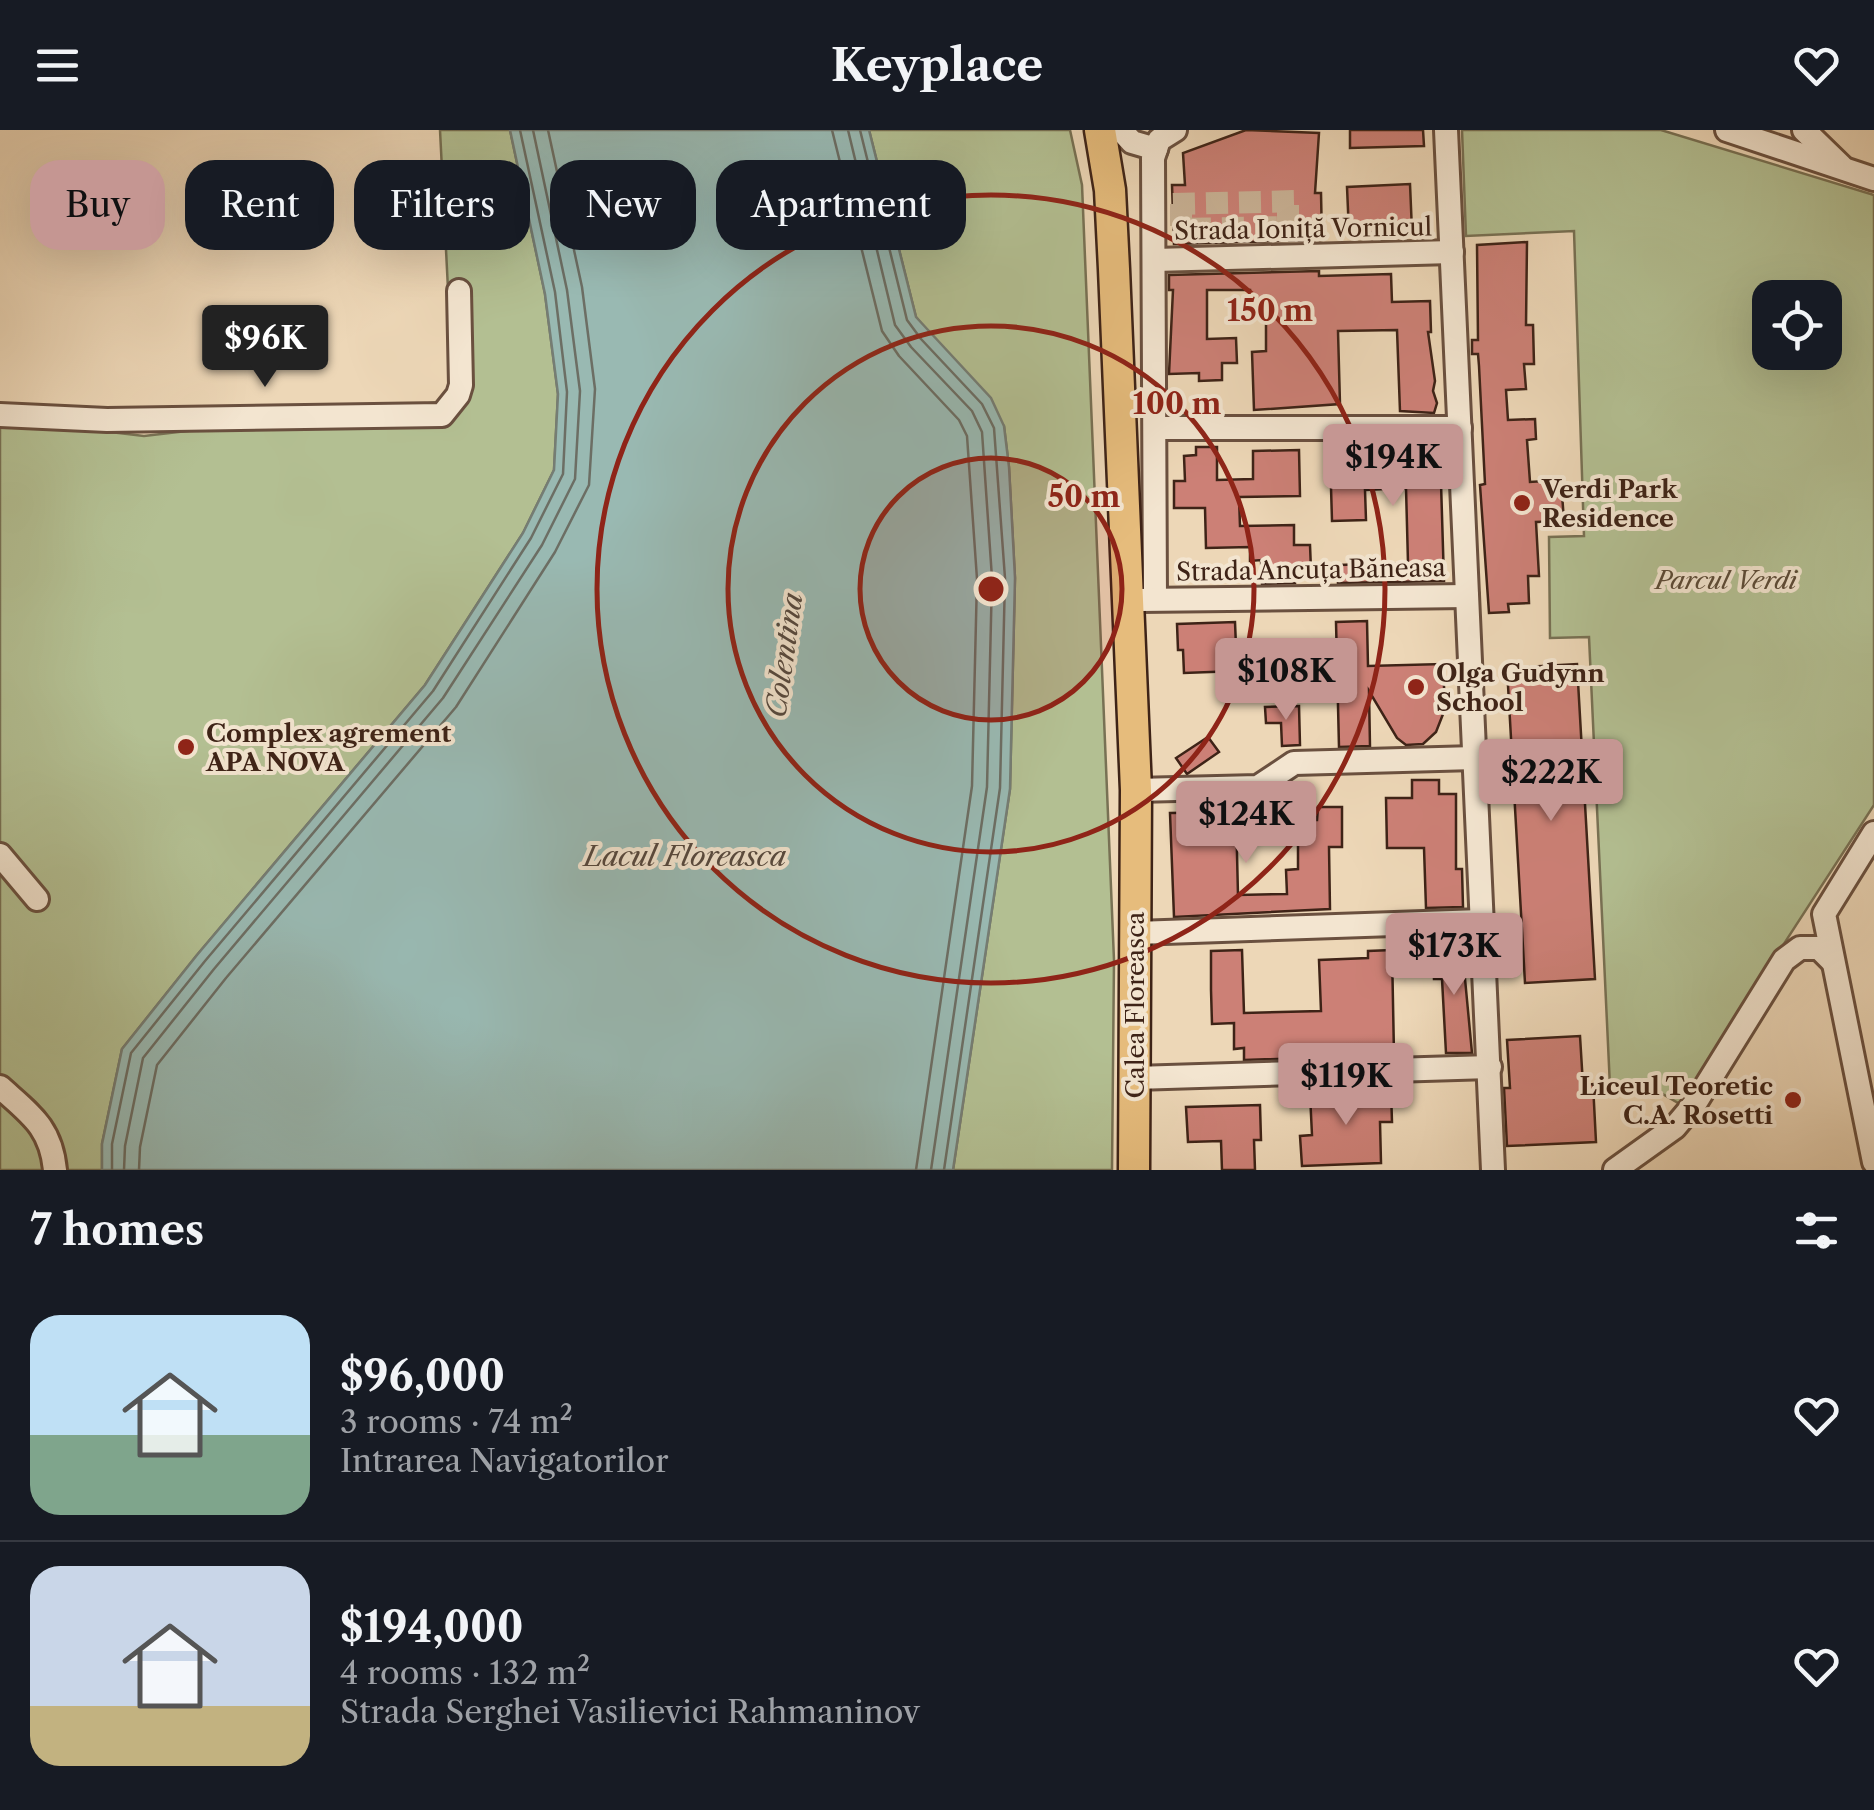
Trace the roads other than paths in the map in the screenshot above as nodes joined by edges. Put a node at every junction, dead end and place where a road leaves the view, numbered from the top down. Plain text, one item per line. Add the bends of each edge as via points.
1 (1100, 130) edge
2 (1121, 130) edge
3 (1175, 130) edge
4 (1446, 130) edge
5 (1804, 130) edge
6 (1736, 131) edge
7 (1156, 149) junction
8 (1844, 170) junction
9 (1874, 178) edge
10 (1452, 252) junction
11 (1154, 260) junction
12 (459, 291) dead end
13 (0, 415) edge
14 (1156, 428) junction
15 (1460, 428) junction
16 (1141, 591) junction
17 (1466, 596) junction
18 (1474, 758) junction
19 (1136, 790) junction
20 (1874, 832) edge
21 (0, 855) edge
22 (37, 899) dead end
23 (1482, 921) junction
24 (1136, 933) junction
25 (1832, 960) junction
26 (1490, 1067) junction
27 (1135, 1078) junction
28 (0, 1086) edge
29 (1874, 1162) edge
30 (55, 1170) edge
31 (1134, 1170) edge
32 (1494, 1170) edge
33 (1615, 1170) edge

1 - 16 main road, Calea Floreasca
2 - 7 street via 1132,142
3 - 7 street
4 - 10 street
5 - 8 street
6 - 8 street
7 - 11 street, Calea Floreasca via 1164,204
8 - 9 street
10 - 11 street, Strada Ioniță Vornicul
10 - 15 street
11 - 14 street, Calea Floreasca
12 - 13 street via 460,384 442,415
14 - 15 street
14 - 16 street, Calea Floreasca
15 - 17 street
16 - 17 street, Strada Ancuța Băneasa
16 - 19 main road, Calea Floreasca
17 - 18 street
18 - 19 street via 1294,763 1258,787
18 - 23 street
19 - 24 main road, Calea Floreasca
20 - 25 street via 1824,914
21 - 22 street
23 - 24 street
23 - 26 street
24 - 27 main road, Calea Floreasca
25 - 29 street
25 - 33 street via 1820,948 1800,948 1784,960 1686,1114
26 - 27 street
26 - 32 street
27 - 31 main road, Calea Floreasca
28 - 30 street via 43,1126

